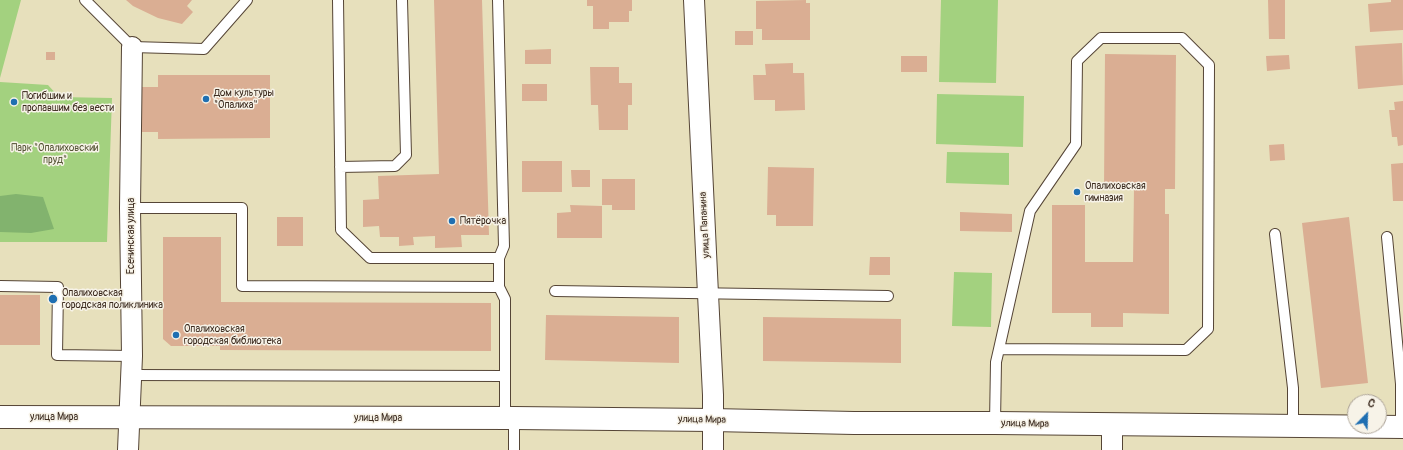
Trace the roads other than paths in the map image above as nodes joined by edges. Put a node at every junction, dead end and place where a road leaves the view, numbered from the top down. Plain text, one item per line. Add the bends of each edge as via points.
1 (85, 0) edge
2 (247, 0) edge
3 (338, 0) edge
4 (402, 0) edge
5 (498, 0) edge
6 (694, 0) edge
7 (132, 46) junction
8 (340, 167) junction
9 (130, 208) junction
10 (1275, 234) dead end
11 (1387, 237) dead end
12 (499, 258) junction
13 (0, 286) edge
14 (499, 287) junction
15 (555, 291) dead end
16 (708, 294) junction
17 (888, 296) dead end
18 (999, 349) junction
19 (131, 365) junction
20 (505, 376) junction
21 (0, 417) edge
22 (130, 418) junction
23 (509, 418) junction
24 (712, 420) junction
25 (995, 423) junction
26 (1112, 425) junction
27 (1292, 426) junction
28 (1402, 428) edge
29 (128, 450) edge
30 (514, 450) edge
31 (712, 450) edge
32 (1112, 450) edge

1 - 7 lane
2 - 7 lane via 204,49
3 - 8 lane
4 - 8 lane via 406,155 395,166
5 - 12 lane via 504,246
6 - 16 street, улица Папанина
7 - 9 street, Есенинская улица
8 - 12 lane via 341,230 370,258
9 - 14 lane via 242,208 242,286
9 - 19 street, Есенинская улица
10 - 27 lane via 1293,388
11 - 28 lane via 1401,384
12 - 14 lane
13 - 19 lane via 58,287 57,355
14 - 20 lane via 505,298
15 - 16 lane
16 - 17 lane
16 - 24 street, улица Папанина
18 - 18 lane via 1030,211 1076,144 1077,61 1100,38 1182,38 1209,65 1208,329 1186,350
18 - 25 lane via 996,362
19 - 20 lane
19 - 22 street, Есенинская улица
20 - 23 lane
21 - 22 street, улица Мира
22 - 23 street, улица Мира
22 - 29 street, Есенинская улица
23 - 24 street, улица Мира
23 - 30 lane
24 - 25 street, улица Мира
24 - 31 street, улица Папанина
25 - 26 street, улица Мира
26 - 27 street, улица Мира
26 - 32 street
27 - 28 street, улица Мира

